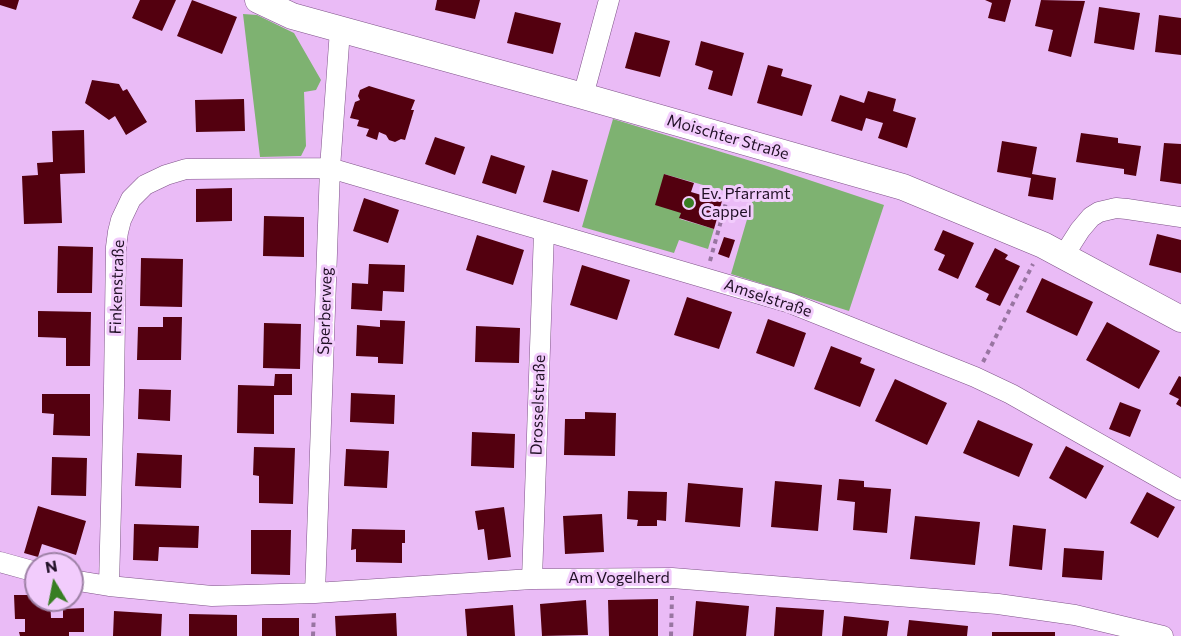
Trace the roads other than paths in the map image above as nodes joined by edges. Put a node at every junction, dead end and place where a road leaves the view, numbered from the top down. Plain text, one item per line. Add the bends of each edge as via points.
1 (258, 0) edge
2 (609, 0) edge
3 (340, 30) junction
4 (583, 96) junction
5 (330, 168) junction
6 (1181, 217) edge
7 (544, 232) junction
8 (1064, 255) junction
9 (1181, 319) edge
10 (1181, 490) edge
11 (0, 562) edge
12 (24, 569) edge
13 (532, 579) junction
14 (84, 582) edge
15 (109, 586) junction
16 (315, 593) junction
17 (1163, 636) edge

1 - 3 street, Moischter Straße via 292,16
2 - 4 street
3 - 4 street, Moischter Straße
3 - 5 street, Sperberweg
4 - 8 street, Moischter Straße via 903,187
5 - 7 street, Amselstraße
5 - 15 street, Finkenstraße via 186,169 154,180 131,199 121,220 116,248
5 - 16 street, Sperberweg
6 - 8 street via 1116,208 1099,212 1080,230
7 - 10 street, Amselstraße via 790,303 975,377
7 - 13 street, Drosselstraße
8 - 9 street, Moischter Straße
11 - 12 street
13 - 16 street, Am Vogelherd
13 - 17 street, Am Vogelherd via 672,578 998,604 1076,615
14 - 15 street, Am Vogelherd
15 - 16 street, Am Vogelherd via 212,596

